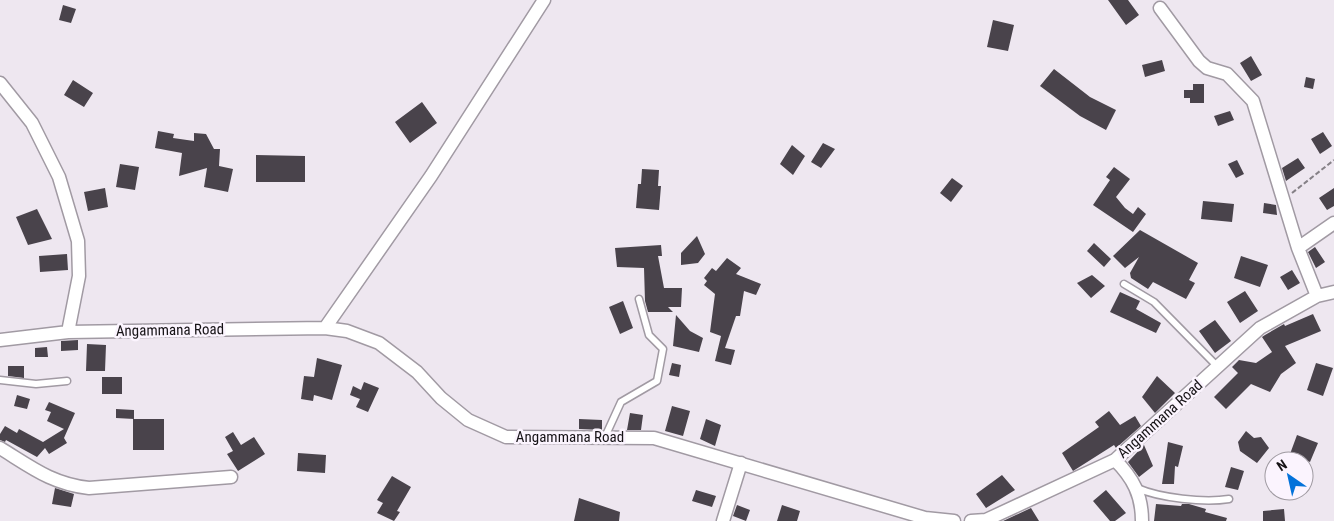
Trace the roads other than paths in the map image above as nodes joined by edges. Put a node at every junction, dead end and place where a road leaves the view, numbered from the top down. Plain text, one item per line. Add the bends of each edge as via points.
1 (544, 0) edge
2 (1160, 8) dead end
3 (0, 83) edge
4 (1334, 224) edge
5 (1298, 248) junction
6 (1124, 284) dead end
7 (1334, 292) edge
8 (1317, 296) junction
9 (639, 298) dead end
10 (325, 328) junction
11 (68, 332) junction
12 (0, 340) edge
13 (1218, 367) junction
14 (0, 380) edge
15 (67, 381) dead end
16 (605, 437) junction
17 (0, 448) edge
18 (1115, 460) junction
19 (741, 463) junction
20 (231, 477) dead end
21 (1137, 488) junction
22 (1229, 499) dead end
23 (723, 521) edge
24 (954, 521) edge
25 (971, 521) edge
26 (1142, 521) edge

1 - 10 street via 432,176
2 - 5 street via 1199,61 1207,68 1227,74 1253,102
3 - 11 street via 32,123 59,178 78,241 79,276
4 - 5 street
5 - 8 street
6 - 13 lane via 1154,302
7 - 8 street, Angammana Road
8 - 13 street, Angammana Road via 1260,328
9 - 16 lane via 649,334 663,349 657,381 621,402
10 - 11 street, Angammana Road
10 - 16 street, Angammana Road via 347,330 379,343 417,372 468,420 506,437
11 - 12 street, Angammana Road
13 - 18 street, Angammana Road
14 - 15 lane via 36,384
16 - 19 street, Angammana Road via 654,438
17 - 20 street via 49,479 67,486 89,488
18 - 21 street
18 - 25 street, Angammana Road via 986,520
19 - 23 street
19 - 24 street, Angammana Road via 925,518
21 - 22 lane via 1149,494 1216,501
21 - 26 street via 1142,504

